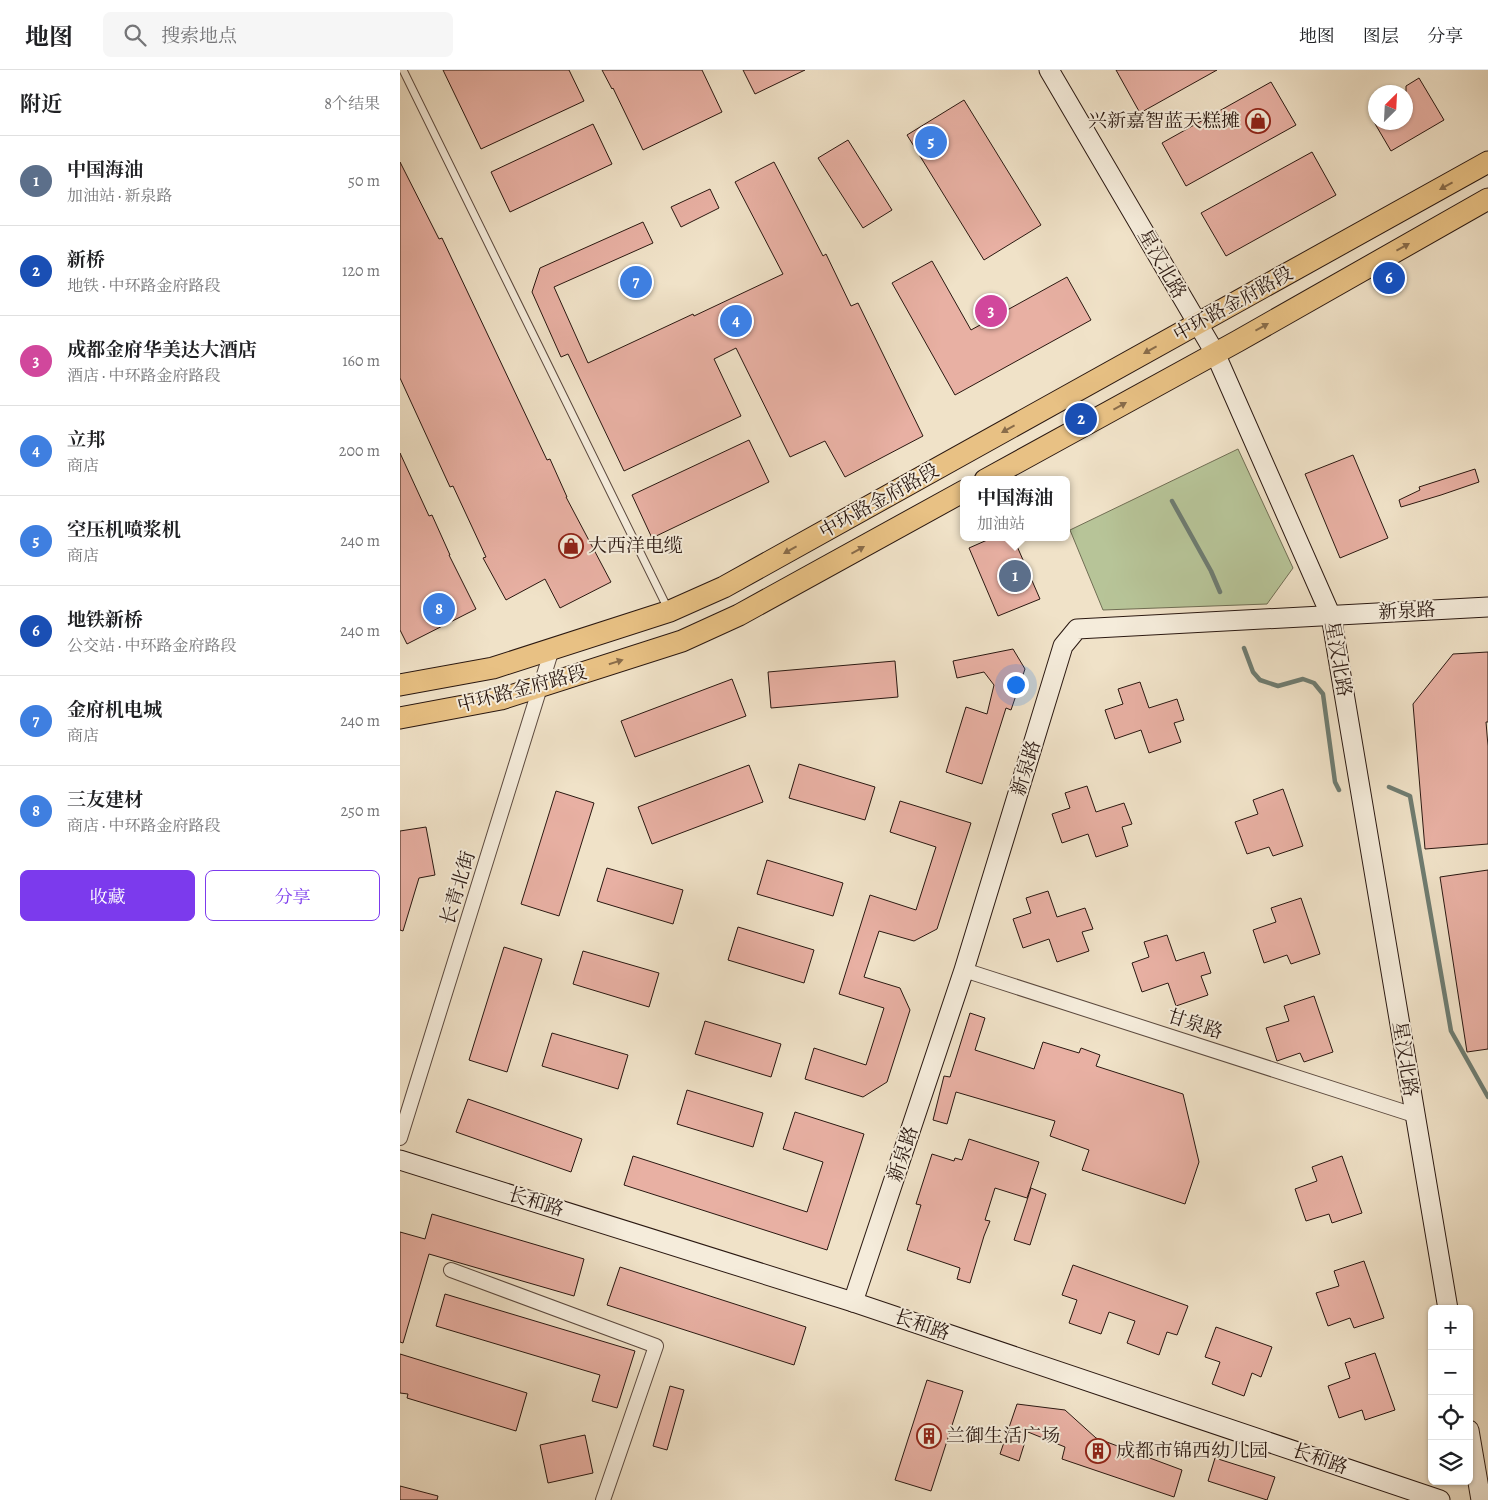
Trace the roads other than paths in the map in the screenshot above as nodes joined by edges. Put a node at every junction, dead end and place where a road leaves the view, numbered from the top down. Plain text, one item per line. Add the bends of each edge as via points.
1 (403, 70) edge
2 (1050, 70) edge
3 (1488, 162) edge
4 (1488, 199) edge
5 (1197, 324) junction
6 (1215, 353) junction
7 (992, 476) edge
8 (960, 493) edge
9 (1488, 607) edge
10 (670, 611) junction
11 (1331, 616) junction
12 (552, 649) junction
13 (400, 685) edge
14 (540, 686) junction
15 (400, 718) edge
16 (964, 970) junction
17 (1414, 1114) junction
18 (400, 1138) edge
19 (400, 1160) edge
20 (451, 1270) dead end
21 (853, 1302) junction
22 (1447, 1305) edge
23 (1471, 1440) edge
24 (603, 1500) edge
25 (1440, 1500) edge
26 (1481, 1500) edge

1 - 10 lane
2 - 5 street, 星汉北路
3 -> 5 main road, 中环路金府路段
6 -> 4 main road, 中环路金府路段
5 - 6 street, 星汉北路
5 -> 10 main road, 中环路金府路段 via 724,586
7 -> 6 main road, 中环路金府路段
6 - 11 street, 星汉北路
14 -> 8 main road, 中环路金府路段 via 682,641 730,619
9 - 11 street, 新泉路
10 - 12 main road, 中环路金府路段
11 - 16 street, 新泉路 via 1077,629 1064,646
11 - 17 street, 星汉北路
12 - 13 main road, 中环路金府路段 via 493,668
12 - 14 street, 长青北街
14 - 15 main road, 中环路金府路段 via 501,699
14 - 18 street, 长青北街
16 - 17 street, 甘泉路
16 - 21 street, 新泉路
17 - 22 street, 星汉北路
19 - 21 street, 长和路
20 - 24 street via 656,1346
21 - 25 street, 长和路
23 - 26 street

